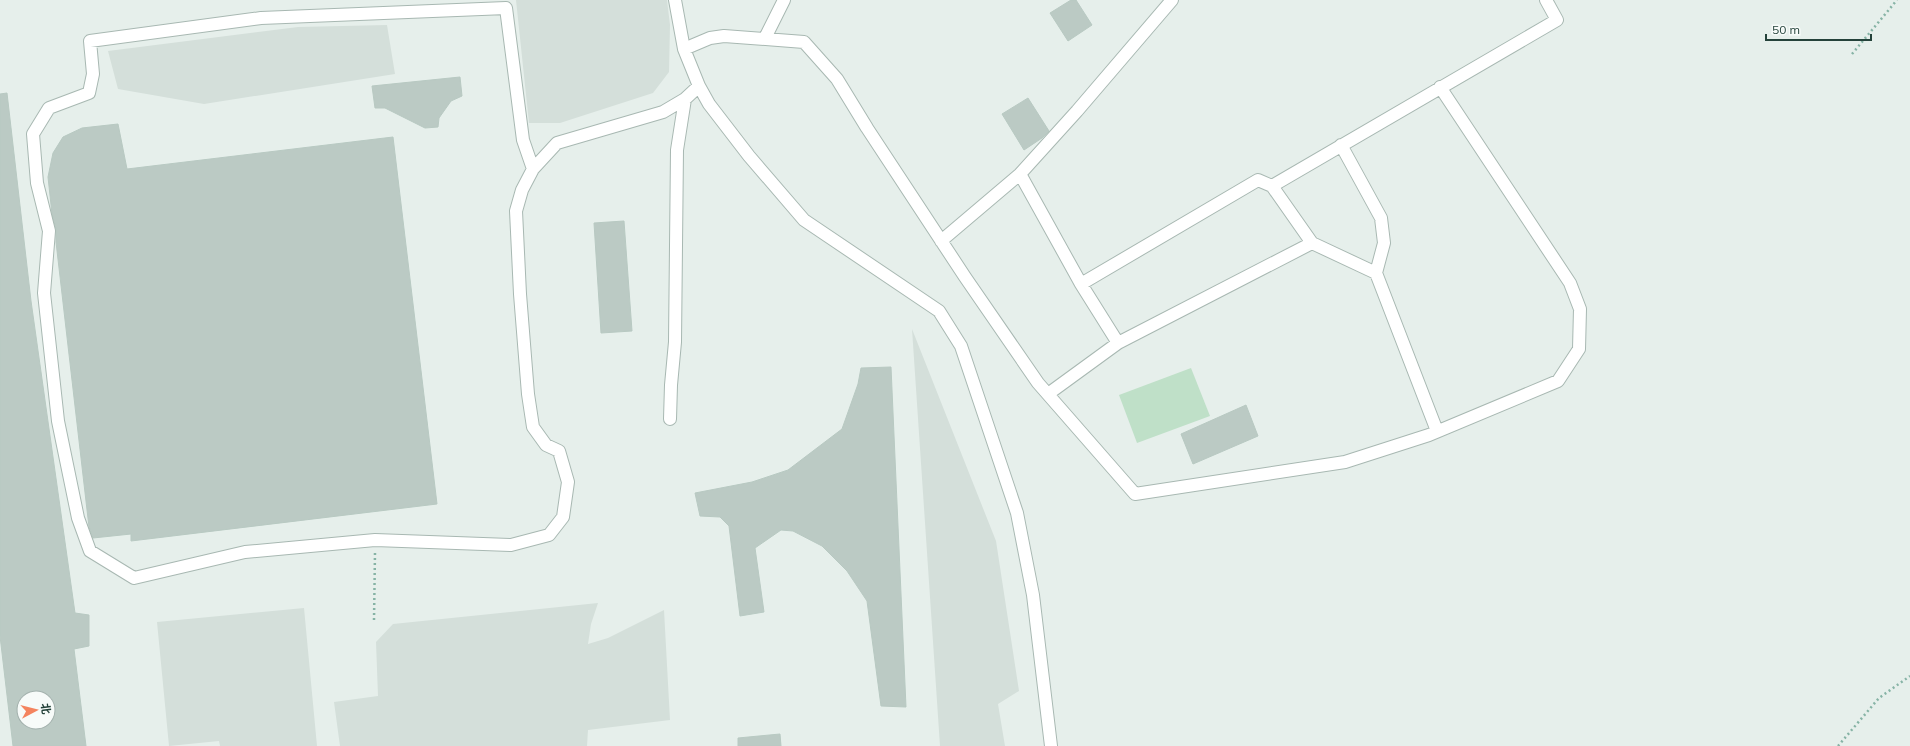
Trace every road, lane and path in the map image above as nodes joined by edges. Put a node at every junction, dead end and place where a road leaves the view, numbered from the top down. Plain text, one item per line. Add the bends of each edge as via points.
1 (675, 0) edge
2 (784, 0) edge
3 (1172, 0) edge
4 (1546, 0) edge
5 (1897, 0) edge
6 (760, 38) junction
7 (684, 49) junction
8 (1852, 54) dead end
9 (699, 86) junction
10 (1440, 87) junction
11 (685, 99) junction
12 (1341, 145) junction
13 (533, 169) junction
14 (1020, 174) junction
15 (1272, 186) junction
16 (941, 241) junction
17 (1312, 244) junction
18 (1376, 273) junction
19 (1081, 284) junction
20 (1118, 343) junction
21 (1048, 394) junction
22 (670, 419) dead end
23 (1437, 432) junction
24 (375, 540) junction
25 (374, 620) dead end
26 (1910, 676) edge
27 (1051, 746) edge
28 (1838, 746) edge

1 - 7 street
2 - 6 street
3 - 14 street
4 - 10 street via 1557,20
5 - 8 path
6 - 7 street via 710,38
6 - 16 street via 804,42 837,78
7 - 9 street
9 - 11 street
9 - 27 street via 709,104 749,156 804,220 939,310 961,346 1017,513 1033,595
10 - 12 street
10 - 23 street via 1570,283 1580,309 1579,349 1558,381
11 - 13 street via 663,112 557,143
11 - 22 street via 677,150 675,342
12 - 15 street
12 - 18 street via 1382,218 1384,243
13 - 24 street via 522,190 516,211 528,394 533,427 546,445 559,451 568,482 563,517 549,535 511,545
13 - 24 street via 523,140 506,8 261,18 90,41 92,74 89,93 50,108 33,134 37,183 49,231 44,293 58,421 78,518 90,551 134,578 245,552
14 - 16 street
14 - 19 street
15 - 17 street
15 - 19 street via 1258,180
16 - 21 street
17 - 18 street
17 - 20 street
18 - 23 street
19 - 20 street
20 - 21 street
21 - 23 street via 1135,494 1345,462
24 - 25 path
26 - 28 path via 1879,698

